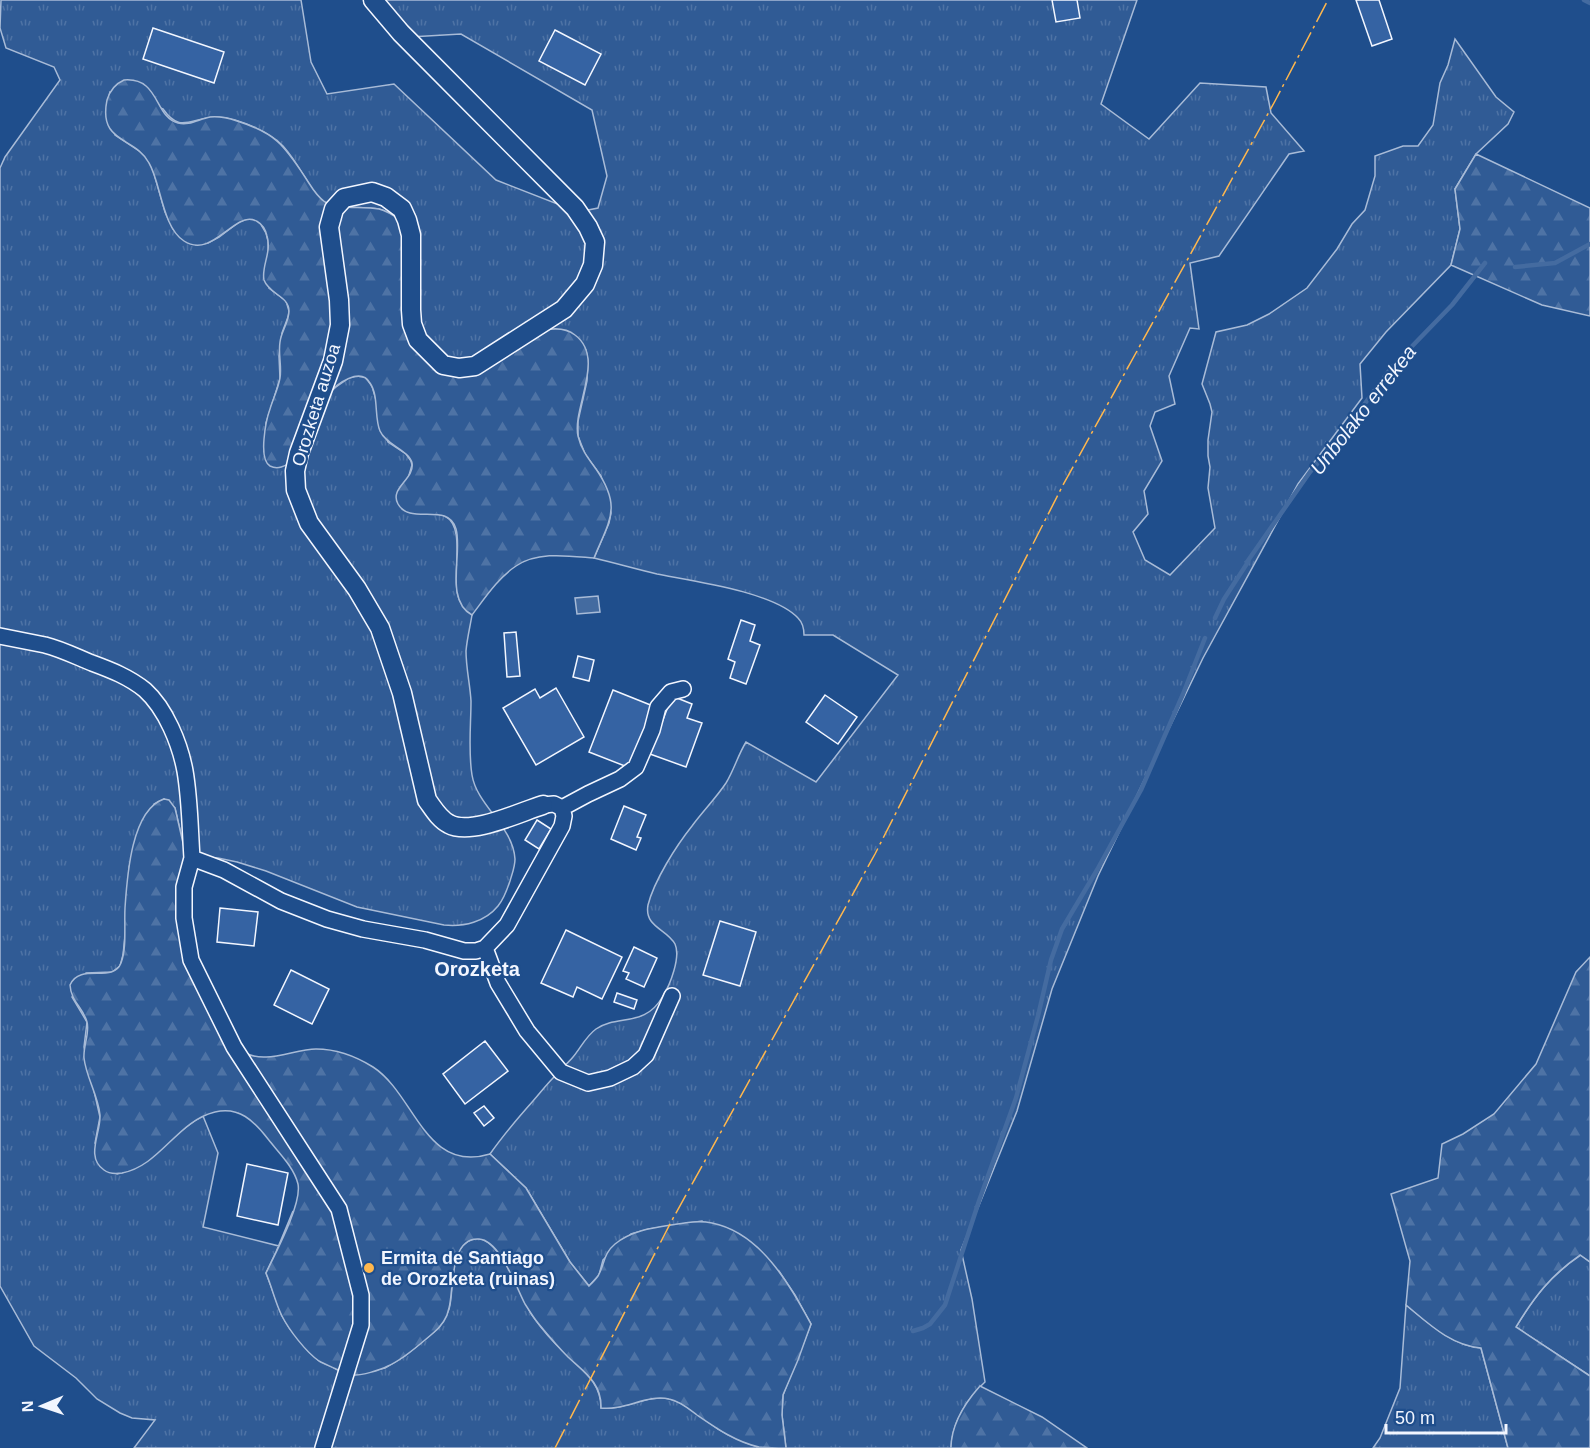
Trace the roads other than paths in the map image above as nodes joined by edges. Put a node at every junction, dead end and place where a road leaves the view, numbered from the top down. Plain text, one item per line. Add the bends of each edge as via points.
1 (373, 0) edge
2 (0, 636) edge
3 (682, 689) dead end
4 (543, 805) joint
5 (562, 808) junction
6 (192, 858) junction
7 (485, 948) junction
8 (672, 996) dead end
9 (323, 1448) edge

1 - 4 street, Orozketa auzoa via 575,208 595,243 593,265 585,284 564,309 475,366 443,365 418,340 412,324 411,235 402,209 372,192 344,198 334,209 329,227 339,325 333,361 294,471 296,490 309,523 357,588 380,628 402,693 428,800 436,813 449,825 478,827
2 - 6 street via 66,652 124,675 146,691 163,712 182,758
3 - 5 street via 671,692 658,707 636,767
4 - 5 street
5 - 7 street via 564,816 557,836 507,925
6 - 7 street via 327,919 464,951
6 - 9 street via 184,887 191,960 234,1047 339,1209 361,1295 361,1325
7 - 8 street via 498,983 527,1031 561,1072 588,1083 633,1067 646,1055

